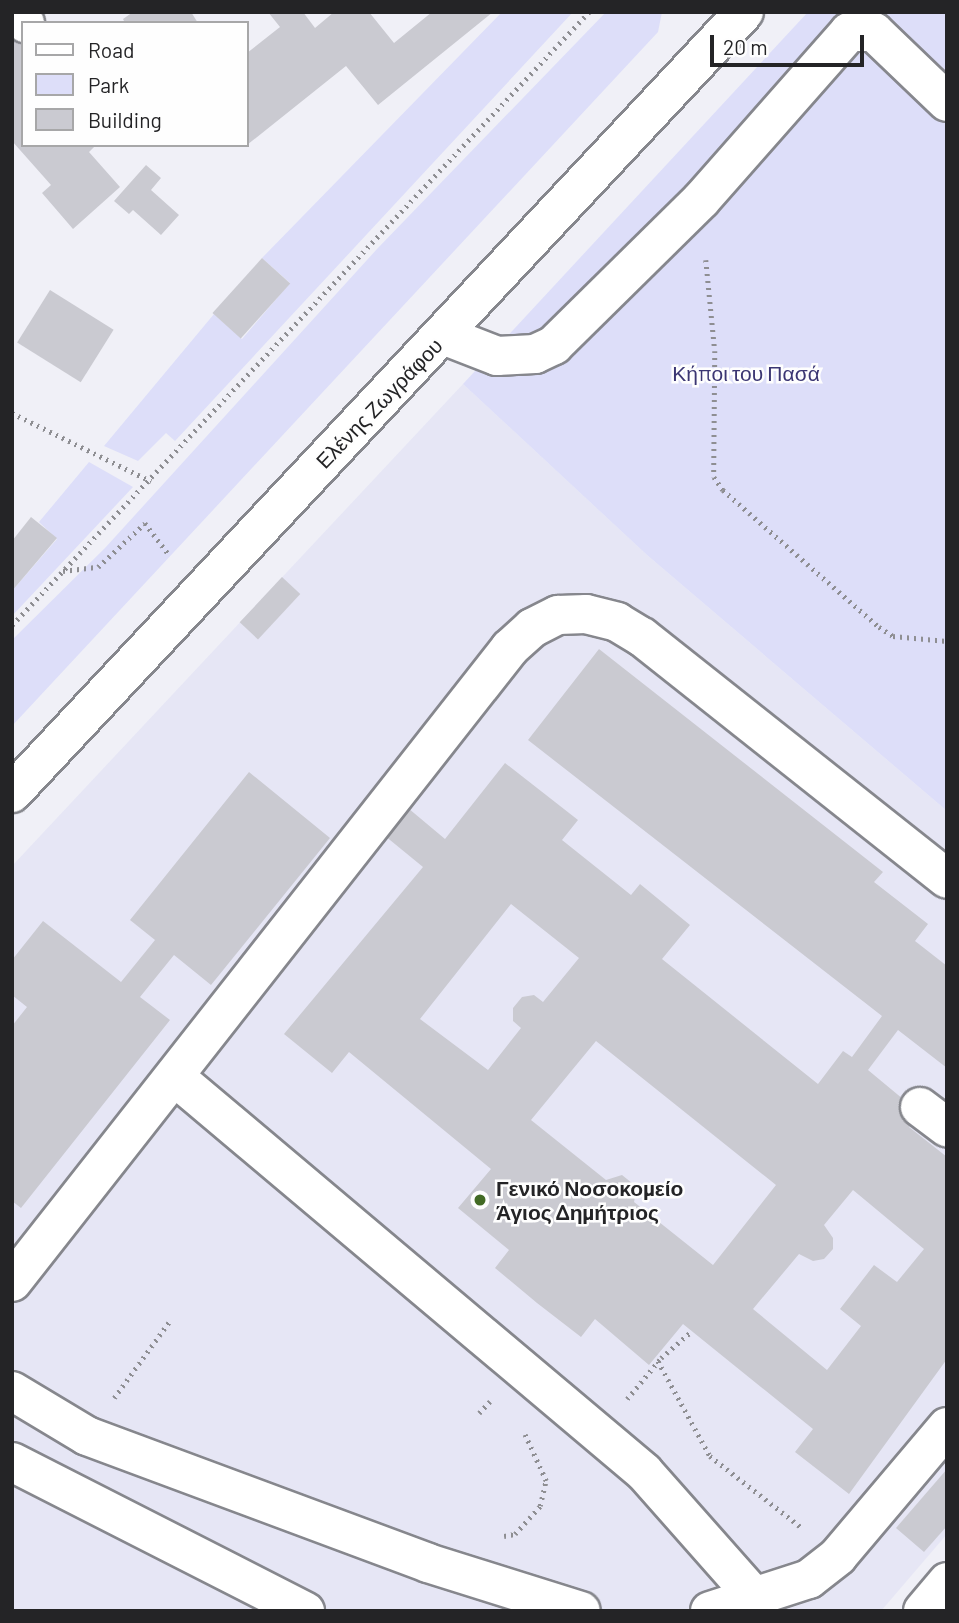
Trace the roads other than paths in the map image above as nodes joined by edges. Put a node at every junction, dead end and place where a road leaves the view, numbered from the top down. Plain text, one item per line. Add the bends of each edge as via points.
1 (744, 12) edge
2 (947, 103) edge
3 (443, 335) junction
4 (12, 793) edge
5 (947, 879) edge
6 (175, 1077) junction
7 (12, 1282) edge
8 (12, 1391) edge
9 (947, 1427) edge
10 (12, 1462) edge
11 (947, 1582) edge
12 (752, 1594) junction
13 (304, 1611) edge
14 (581, 1611) edge
15 (710, 1611) edge
16 (923, 1611) edge

1 - 3 main road, Ελένης Ζωγράφου
2 - 3 main road via 874,33 849,32 701,200 554,345 535,354 497,356
3 - 4 main road, Ελένης Ζωγράφου
5 - 6 main road via 642,637 617,622 586,614 558,615 532,628 510,648
6 - 7 main road
6 - 12 main road via 644,1472
8 - 14 main road via 87,1436 429,1563
9 - 12 main road via 838,1556 808,1579
10 - 13 main road
11 - 16 main road
12 - 15 main road

